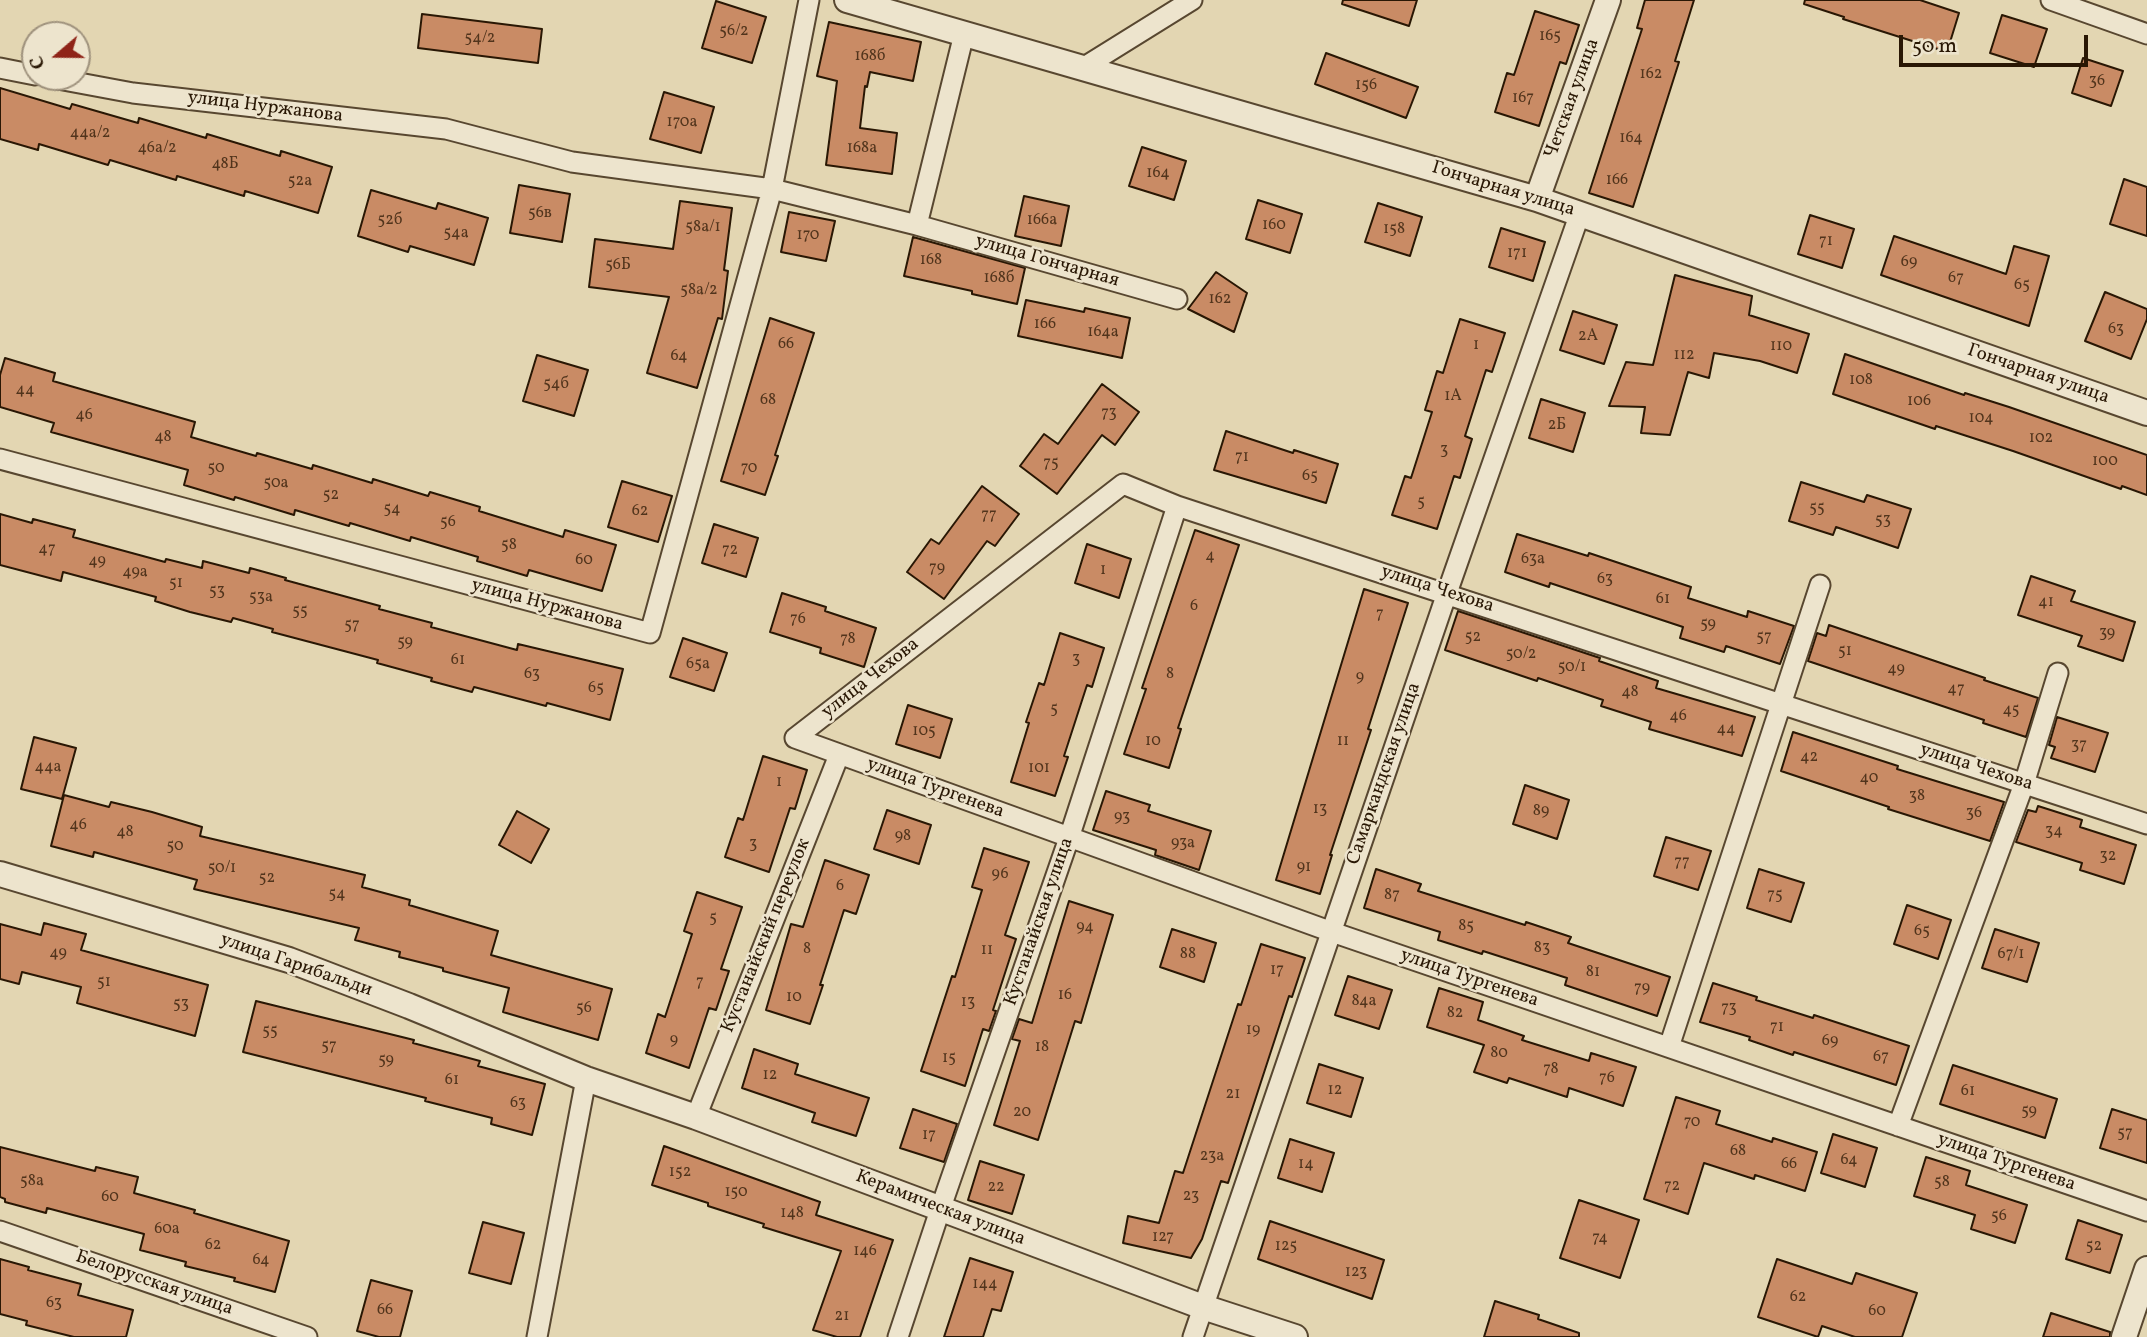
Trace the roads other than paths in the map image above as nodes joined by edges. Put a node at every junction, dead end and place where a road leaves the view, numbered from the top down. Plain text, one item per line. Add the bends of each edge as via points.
1 (809, 0) edge
2 (847, 0) edge
3 (1192, 0) edge
4 (1608, 0) edge
5 (2051, 0) edge
6 (964, 34) junction
7 (2147, 34) edge
8 (0, 68) edge
9 (1081, 69) junction
10 (21, 72) edge
11 (91, 85) edge
12 (772, 189) junction
13 (1537, 199) junction
14 (1580, 213) junction
15 (917, 225) junction
16 (1177, 299) dead end
17 (2147, 412) edge
18 (0, 459) edge
19 (1177, 506) junction
20 (1820, 585) dead end
21 (1447, 593) junction
22 (2059, 673) dead end
23 (1783, 704) junction
24 (795, 738) joint
25 (839, 755) junction
26 (2024, 784) junction
27 (2147, 824) edge
28 (1069, 838) junction
29 (0, 874) edge
30 (1332, 932) junction
31 (1669, 1047) junction
32 (586, 1079) junction
33 (696, 1117) junction
34 (1898, 1126) junction
35 (940, 1210) junction
36 (2147, 1211) edge
37 (0, 1231) edge
38 (2147, 1269) edge
39 (1203, 1307) junction
40 (307, 1337) edge
41 (537, 1337) edge
42 (898, 1337) edge
43 (1193, 1337) edge
44 (1295, 1337) edge
45 (2124, 1337) edge

1 - 12 street, улица Нуржанова
2 - 6 street, Гончарная улица
3 - 9 street
4 - 13 street, Четская улица
5 - 7 street
6 - 9 street, Гончарная улица
6 - 15 street
8 - 10 street
9 - 13 street, Гончарная улица
11 - 12 street, улица Нуржанова via 446,130 572,162
12 - 15 street, улица Гончарная
12 - 18 street, улица Нуржанова via 650,633
13 - 14 street, Гончарная улица
14 - 17 street, Гончарная улица
14 - 21 street, Самаркандская улица
15 - 16 street, улица Гончарная
19 - 21 street, улица Чехова
19 - 24 street, улица Чехова via 1123,484
19 - 28 street, Кустанайская улица
20 - 23 street
21 - 23 street, улица Чехова
21 - 30 street, Самаркандская улица
22 - 26 street
23 - 26 street, улица Чехова
23 - 31 street
24 - 25 street, улица Тургенева
25 - 28 street, улица Тургенева
25 - 33 street, Кустанайский переулок
26 - 27 street, улица Чехова
26 - 34 street
28 - 30 street, улица Тургенева
28 - 35 street, Кустанайская улица
29 - 32 street, улица Гарибальди via 289,960
30 - 31 street, улица Тургенева
30 - 39 street, Самаркандская улица
31 - 34 street, улица Тургенева
32 - 33 street, Керамическая улица
32 - 41 street
33 - 35 street, Керамическая улица
34 - 36 street, улица Тургенева
35 - 39 street, Керамическая улица
35 - 42 street, Кустанайская улица
37 - 40 street, Белорусская улица
38 - 45 street
39 - 43 street, Самаркандская улица
39 - 44 street, Керамическая улица

